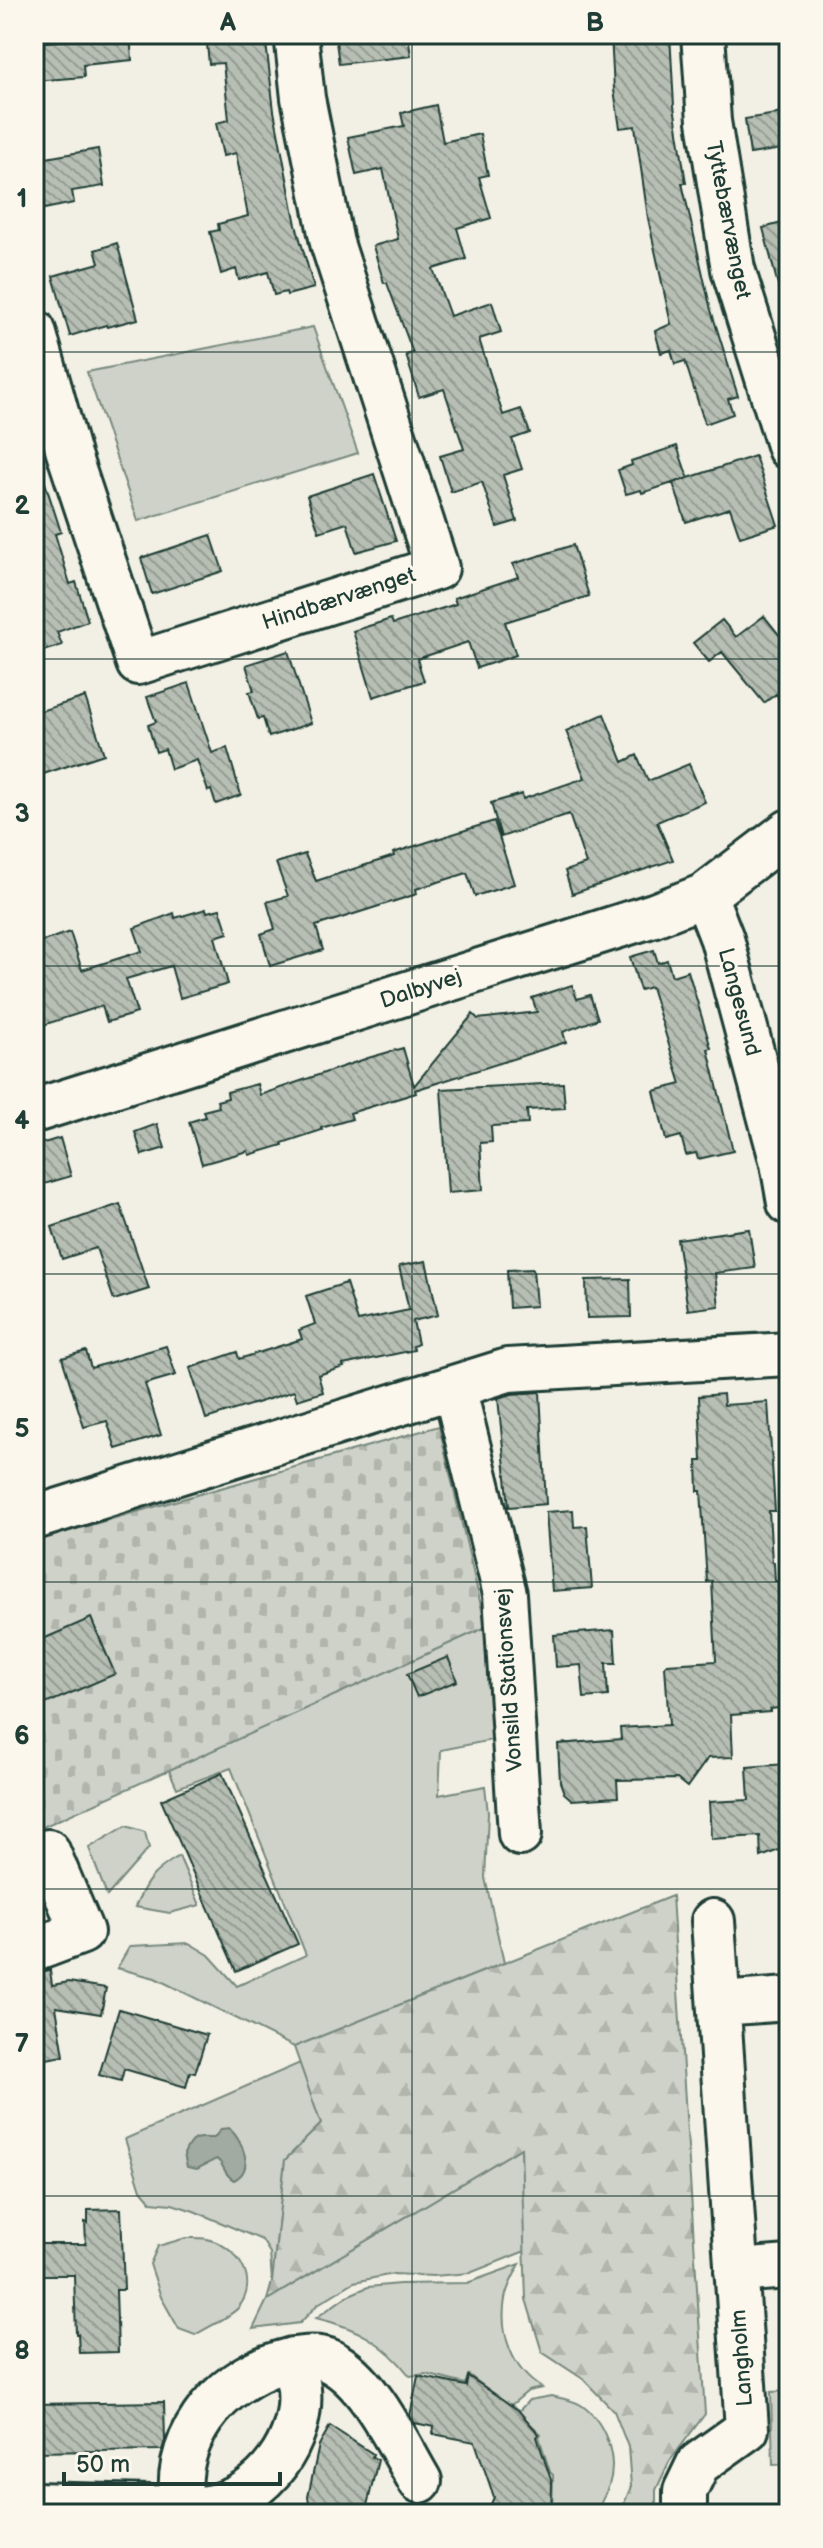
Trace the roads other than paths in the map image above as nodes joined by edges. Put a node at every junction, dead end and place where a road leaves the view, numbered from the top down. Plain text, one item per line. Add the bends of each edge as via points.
1 (296, 34) edge
2 (703, 34) edge
3 (34, 331) edge
4 (789, 448) edge
5 (789, 831) edge
6 (705, 895) junction
7 (34, 1111) edge
8 (789, 1203) edge
9 (789, 1354) edge
10 (454, 1387) junction
11 (34, 1518) edge
12 (520, 1834) dead end
13 (48, 1851) dead end
14 (713, 1921) dead end
15 (34, 1950) edge
16 (789, 1999) edge
17 (719, 2004) junction
18 (789, 2267) edge
19 (736, 2271) junction
20 (292, 2359) junction
21 (420, 2481) dead end
22 (34, 2504) edge
23 (102, 2510) edge
24 (183, 2511) edge
25 (685, 2514) edge

1 - 3 street, Hindbærvænget via 332,243 437,568 138,663
2 - 4 street, Tyttebærvænget via 709,121 733,269
5 - 6 street, Dalbyvej
6 - 7 street, Dalbyvej
6 - 8 street, Langesund via 722,939
9 - 10 street via 508,1370
10 - 11 street
10 - 12 street, Vonsild Stationsvej via 505,1594
13 - 15 street via 82,1932
14 - 17 street, Langholm
16 - 17 street
17 - 19 street, Langholm
18 - 19 street
19 - 25 street, Langholm via 747,2429 698,2464 685,2491
20 - 21 street via 327,2359 347,2371 374,2403
20 - 24 street via 239,2380 199,2421 181,2478
20 - 24 street via 299,2389 297,2421 286,2450 267,2476 242,2495
22 - 23 street
23 - 24 street

